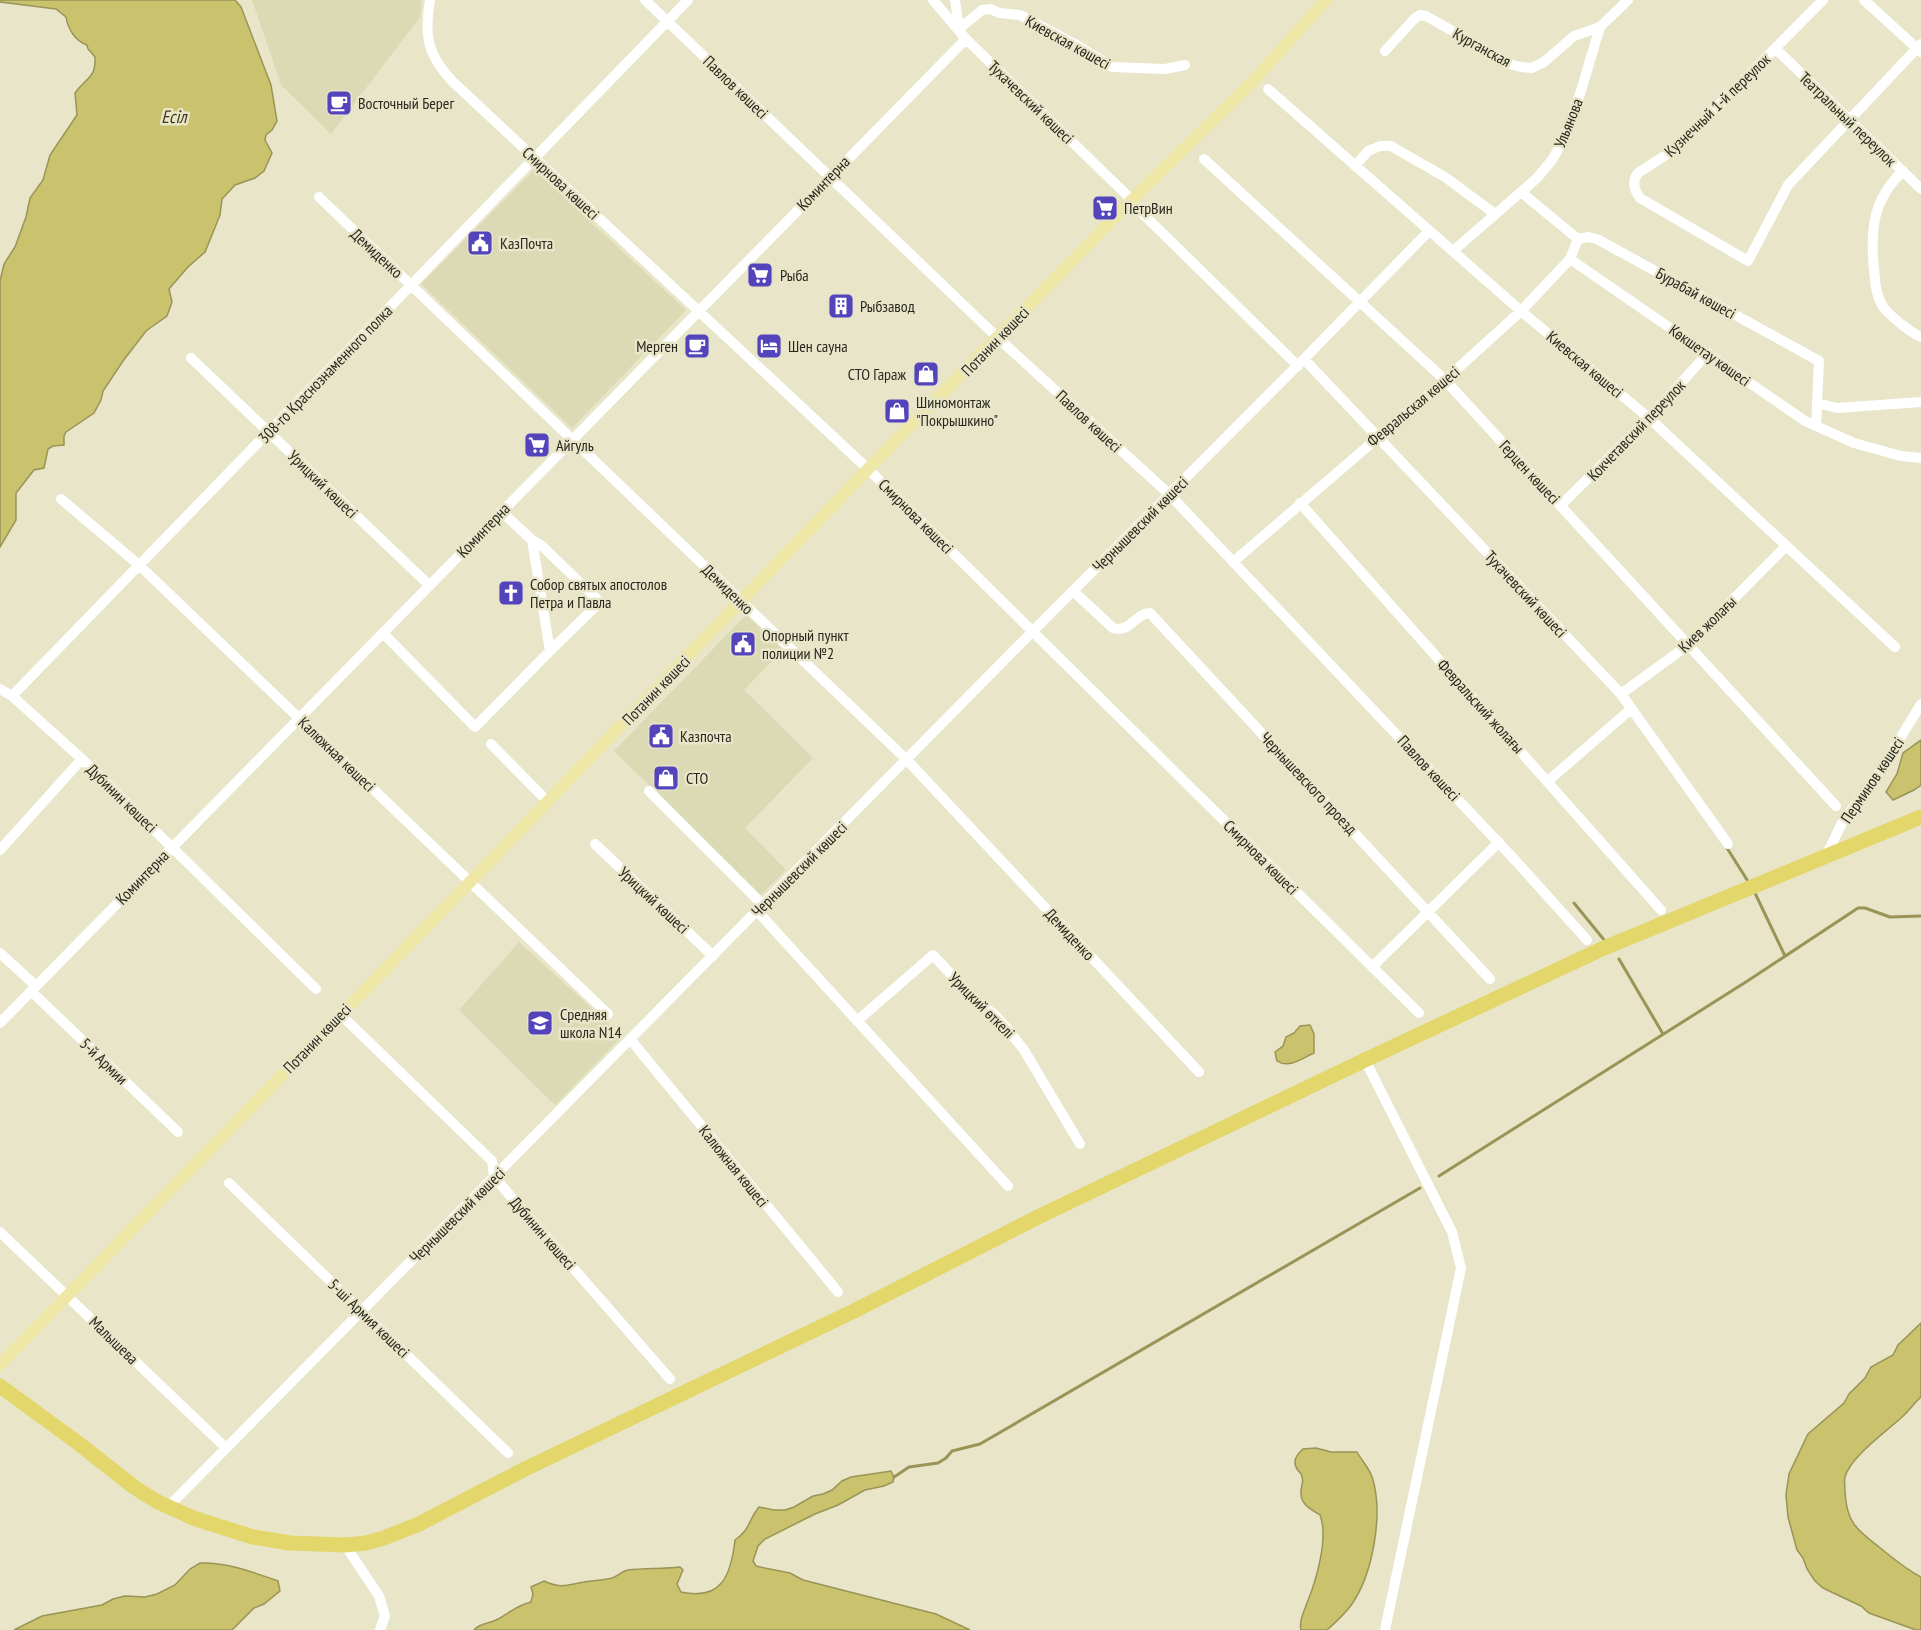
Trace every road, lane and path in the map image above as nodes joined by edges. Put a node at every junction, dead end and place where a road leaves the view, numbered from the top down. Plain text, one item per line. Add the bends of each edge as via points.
1 (430, 0) edge
2 (645, 0) edge
3 (688, 0) edge
4 (933, 0) edge
5 (955, 0) edge
6 (1326, 0) edge
7 (1628, 0) edge
8 (1823, 0) edge
9 (1864, 0) edge
10 (668, 21) junction
11 (1600, 27) junction
12 (959, 29) junction
13 (966, 39) junction
14 (1920, 48) edge
15 (1776, 49) junction
16 (1385, 51) dead end
17 (1185, 65) dead end
18 (1268, 88) dead end
19 (1850, 120) junction
20 (534, 158) junction
21 (1204, 159) dead end
22 (1355, 166) junction
23 (1903, 171) junction
24 (830, 177) junction
25 (1921, 189) edge
26 (1521, 192) junction
27 (319, 197) dead end
28 (1132, 200) junction
29 (1495, 214) junction
30 (1144, 216) dead end
31 (1429, 231) junction
32 (1578, 239) junction
33 (1453, 251) junction
34 (1570, 259) junction
35 (411, 285) junction
36 (1360, 302) junction
37 (698, 310) junction
38 (1521, 311) junction
39 (1921, 337) edge
40 (998, 338) junction
41 (1708, 353) junction
42 (191, 358) dead end
43 (1301, 363) junction
44 (1445, 380) junction
45 (1921, 402) edge
46 (1817, 403) junction
47 (1649, 418) junction
48 (1816, 426) junction
49 (269, 431) junction
50 (1377, 436) junction
51 (572, 439) junction
52 (1921, 458) edge
53 (868, 469) junction
54 (1169, 494) junction
55 (61, 499) dead end
56 (1300, 503) junction
57 (1561, 505) junction
58 (501, 511) junction
59 (532, 540) junction
60 (1786, 546) junction
61 (1233, 562) junction
62 (139, 565) junction
63 (429, 585) junction
64 (1073, 591) junction
65 (742, 601) junction
66 (1033, 631) junction
67 (383, 633) junction
68 (1689, 645) junction
69 (1895, 647) dead end
70 (550, 651) junction
71 (0, 689) edge
72 (1621, 694) junction
73 (12, 696) junction
74 (1921, 704) edge
75 (1631, 709) junction
76 (299, 718) junction
77 (491, 744) dead end
78 (82, 759) junction
79 (907, 760) junction
80 (1548, 781) junction
81 (649, 791) dead end
82 (547, 801) junction
83 (1836, 806) dead end
84 (1921, 818) edge
85 (1498, 842) junction
86 (595, 844) dead end
87 (1728, 844) dead end
88 (172, 847) junction
89 (0, 850) edge
90 (1825, 858) junction
91 (470, 882) junction
92 (760, 908) junction
93 (1661, 909) dead end
94 (1429, 911) junction
95 (1587, 940) dead end
96 (0, 953) edge
97 (713, 956) junction
98 (1372, 967) junction
99 (1490, 979) dead end
100 (34, 988) junction
101 (316, 989) dead end
102 (340, 1014) junction
103 (608, 1014) dead end
104 (1419, 1014) dead end
105 (858, 1021) junction
106 (0, 1023) edge
107 (630, 1039) junction
108 (1365, 1060) junction
109 (1199, 1072) dead end
110 (178, 1132) dead end
111 (1080, 1144) dead end
112 (494, 1177) junction
113 (229, 1183) dead end
114 (1008, 1186) dead end
115 (0, 1232) edge
116 (838, 1292) dead end
117 (68, 1296) junction
118 (362, 1311) junction
119 (0, 1365) edge
120 (670, 1379) dead end
121 (0, 1386) edge
122 (226, 1448) junction
123 (508, 1453) dead end
124 (168, 1507) junction
125 (345, 1545) junction
126 (380, 1630) edge
127 (1385, 1630) edge

1 - 20 street, Смирнова көшесі via 426,26 429,46 441,69
2 - 10 street, Павлов көшесі
3 - 10 street, 308-го Краснознаменного полка
4 - 12 street, Тухачевский көшесі
5 - 12 street
6 - 28 main road, Потанин көшесі via 1309,11 1254,80
7 - 11 street, Ульянова
8 - 15 street, Кузнечный 1-й переулок
9 - 14 street
10 - 20 street, 308-го Краснознаменного полка
10 - 24 street, Павлов көшесі
11 - 16 street, Курганская via 1574,36 1532,68 1513,65 1420,15
11 - 26 street, Ульянова via 1563,141 1552,160
12 - 13 street, Тухачевский көшесі
12 - 17 street, Киевская көшесі via 982,10 991,9 1020,15 1112,67 1165,69
13 - 24 street, Коминтерна
13 - 28 street, Тухачевский көшесі
14 - 19 street
15 - 19 street, Театральный переулок
15 - 19 street, Кузнечный 1-й переулок via 1675,149 1638,173 1634,181 1640,198 1748,261 1788,185
18 - 22 street, Киевская көшесі
19 - 23 street, Театральный переулок
20 - 35 street, 308-го Краснознаменного полка
20 - 37 street, Смирнова көшесі
21 - 36 street, Герцен көшесі
22 - 29 street via 1368,151 1391,146 1445,177
22 - 31 street, Киевская көшесі
23 - 25 street, Театральный переулок
23 - 39 street via 1886,190 1875,215 1875,281 1884,308
24 - 37 street, Коминтерна
24 - 40 street, Павлов көшесі
26 - 29 street, Ульянова
26 - 32 street, Бурабай көшесі
27 - 35 street, Демиденко
28 - 40 main road, Потанин көшесі
29 - 33 street, Ульянова
30 - 43 street, Тухачевский көшесі
31 - 33 street, Киевская көшесі
31 - 36 street, Чернышевский көшесі
32 - 34 street, Февральская көшесі
32 - 46 street, Бурабай көшесі via 1597,239 1819,361
33 - 38 street, Киевская көшесі
34 - 38 street, Февральская көшесі
34 - 41 street, Көкшетау көшесі
35 - 49 street, 308-го Краснознаменного полка
35 - 51 street, Демиденко
36 - 43 street, Чернышевский көшесі
36 - 44 street, Герцен көшесі
37 - 51 street, Коминтерна
37 - 53 street, Смирнова көшесі
38 - 44 street, Февральская көшесі
38 - 47 street, Киевская көшесі
40 - 53 main road, Потанин көшесі
40 - 54 street, Павлов көшесі
41 - 47 street, Кокчетавский переулок
41 - 48 street, Көкшетау көшесі
42 - 49 street, Урицкий көшесі
43 - 50 street, Тухачевский көшесі
43 - 54 street, Чернышевский көшесі
44 - 50 street, Февральская көшесі
44 - 57 street, Герцен көшесі
45 - 46 street via 1837,408
46 - 48 street, Бурабай көшесі
47 - 57 street, Кокчетавский переулок
47 - 60 street, Киевская көшесі
48 - 52 street, Көкшетау көшесі via 1854,443
49 - 62 street, 308-го Краснознаменного полка
49 - 63 street, Урицкий көшесі
50 - 56 street, Февральская көшесі
50 - 72 street, Тухачевский көшесі
51 - 58 street, Коминтерна
51 - 65 street, Демиденко
53 - 65 main road, Потанин көшесі
53 - 66 street, Смирнова көшесі
54 - 61 street, Павлов көшесі
54 - 64 street, Чернышевский көшесі
55 - 62 street, Калюжная көшесі
56 - 61 street, Февральская көшесі
56 - 80 street, Февральский жолағы
57 - 68 street, Герцен көшесі
58 - 59 street
58 - 63 street, Коминтерна
59 - 70 street
59 - 70 street via 600,602
60 - 68 street, Киев жолағы
60 - 69 street, Киевская көшесі
61 - 85 street, Павлов көшесі
62 - 73 street, 308-го Краснознаменного полка
62 - 76 street, Калюжная көшесі
63 - 67 street, Коминтерна
64 - 66 street, Чернышевский көшесі
64 - 94 street, Чернышевского проезд via 1113,628 1128,627 1144,613 1150,613
65 - 79 street, Демиденко
65 - 82 main road, Потанин көшесі
66 - 79 street, Чернышевский көшесі
66 - 98 street, Смирнова көшесі
67 - 70 street via 475,727
67 - 76 street, Коминтерна
68 - 72 street, Киев жолағы
68 - 83 street, Герцен көшесі
71 - 73 street, Дубинин көшесі
72 - 75 street, Тухачевский көшесі
73 - 78 street, Дубинин көшесі
74 - 90 street, Перминов көшесі via 1874,781 1843,821
75 - 80 street
75 - 87 street, Тухачевский көшесі
76 - 88 street, Коминтерна
76 - 91 street, Калюжная көшесі
77 - 82 street
78 - 88 street, Дубинин көшесі
78 - 89 street
79 - 92 street, Чернышевский көшесі
79 - 109 street, Демиденко
80 - 93 street, Февральский жолағы
81 - 92 street
82 - 91 main road, Потанин көшесі
84 - 90 highway
85 - 94 street
85 - 95 street, Павлов көшесі
86 - 97 street, Урицкий көшесі
88 - 100 street, Коминтерна
88 - 101 street, Дубинин көшесі
90 - 108 highway via 1609,946
91 - 102 main road, Потанин көшесі
91 - 103 street, Калюжная көшесі
92 - 97 street, Чернышевский көшесі
92 - 105 street
94 - 98 street
94 - 99 street, Чернышевского проезд
96 - 100 street, 5-й Армии
97 - 107 street, Чернышевский көшесі
98 - 104 street, Смирнова көшесі
100 - 106 street, Коминтерна
100 - 110 street, 5-й Армии
102 - 112 street, Дубинин көшесі via 492,1161
102 - 117 main road, Потанин көшесі
105 - 111 street, Урицкий өткелі via 933,955 1015,1038
105 - 114 street
107 - 112 street, Чернышевский көшесі
107 - 116 street, Калюжная көшесі
108 - 125 highway via 1038,1217 419,1524 384,1538
108 - 127 street via 1452,1232 1461,1268
112 - 118 street, Чернышевский көшесі
112 - 120 street, Дубинин көшесі
113 - 118 street, 5-ші Армия көшесі
115 - 117 street, Малышева
117 - 119 main road, Потанин көшесі
117 - 122 street, Малышева
118 - 122 street, Чернышевский көшесі
118 - 123 street, 5-ші Армия көшесі
121 - 124 highway via 134,1487
122 - 124 street, Чернышевский көшесі
124 - 125 highway via 253,1537
125 - 126 street via 379,1596 385,1616

